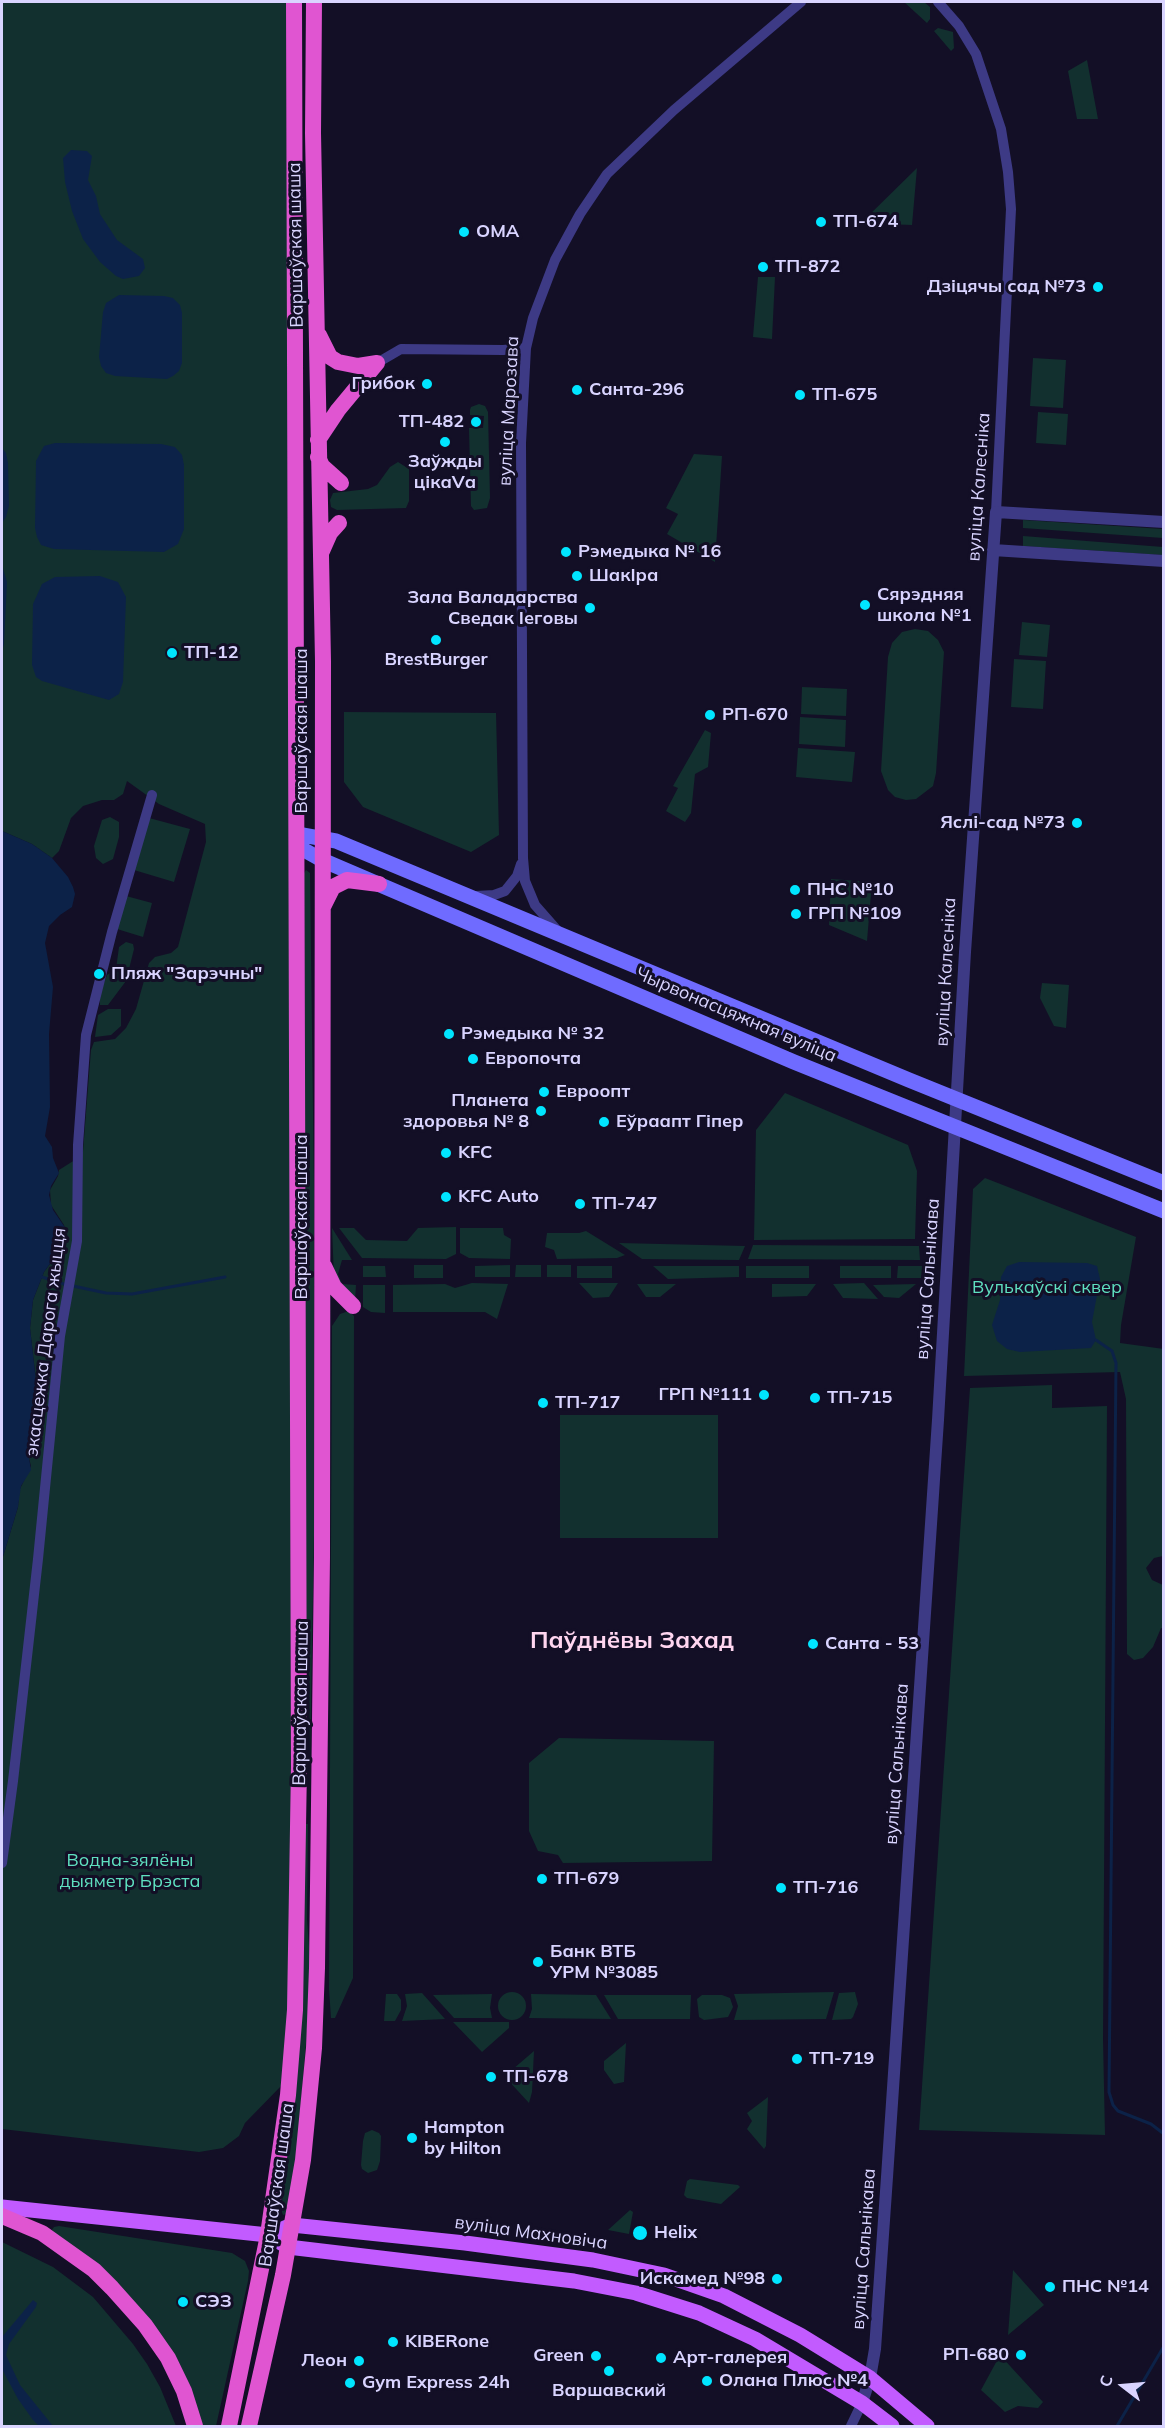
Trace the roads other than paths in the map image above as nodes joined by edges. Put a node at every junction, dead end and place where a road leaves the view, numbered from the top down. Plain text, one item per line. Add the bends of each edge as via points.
1 (294, 2) edge
2 (314, 2) edge
3 (801, 2) edge
4 (938, 2) edge
5 (317, 328) junction
6 (526, 348) junction
7 (377, 363) junction
8 (318, 448) junction
9 (341, 483) dead end
10 (996, 512) junction
11 (1164, 522) edge
12 (339, 523) dead end
13 (993, 550) junction
14 (320, 555) junction
15 (1164, 561) edge
16 (152, 795) dead end
17 (322, 837) junction
18 (297, 840) junction
19 (523, 858) junction
20 (322, 860) junction
21 (379, 884) junction
22 (464, 895) junction
23 (322, 910) junction
24 (567, 938) junction
25 (957, 1100) junction
26 (956, 1128) junction
27 (1164, 1183) edge
28 (1164, 1211) edge
29 (321, 1260) junction
30 (322, 1332) junction
31 (298, 1766) junction
32 (320, 1766) junction
33 (298, 1819) junction
34 (319, 1819) junction
35 (2, 1863) edge
36 (2, 2207) edge
37 (2, 2216) edge
38 (292, 2225) junction
39 (268, 2235) junction
40 (288, 2247) junction
41 (870, 2378) junction
42 (862, 2403) junction
43 (195, 2427) edge
44 (228, 2427) edge
45 (249, 2427) edge
46 (851, 2427) edge
47 (892, 2427) edge
48 (927, 2427) edge

1 - 18 highway, Варшаўская шаша
2 - 5 highway, Варшаўская шаша
3 - 6 street, вуліца Марозава via 674,110 607,174 555,260 537,305
4 - 10 street, вуліца Калесніка via 976,54 1001,129 1008,172 1011,209
5 - 7 highway via 330,357 338,362 358,366
5 - 8 highway, Варшаўская шаша
6 - 7 street via 401,349
6 - 19 street, вуліца Марозава via 521,442
7 - 8 highway via 338,410
8 - 9 highway via 322,466
8 - 14 highway, Варшаўская шаша
10 - 11 street
10 - 13 street, вуліца Калесніка
12 - 14 highway
13 - 15 street
13 - 25 street, вуліца Калесніка
14 - 17 highway, Варшаўская шаша
16 - 35 street, экасцежка Дарога жыцця via 86,1035 78,1145 77,1241 60,1336
17 - 18 main road, Чырвонасцяжная вуліца
17 - 20 highway, Варшаўская шаша
17 - 22 main road, Чырвонасцяжная вуліца
18 - 20 main road, Чырвонасцяжная вуліца
18 - 31 highway, Варшаўская шаша
19 - 22 street, вуліца Марозава via 517,876 504,891 487,896
19 - 24 street, вуліца Марозава via 525,880 535,905
20 - 21 main road, Чырвонасцяжная вуліца
20 - 23 highway, Варшаўская шаша
21 - 23 highway via 347,880 333,888
21 - 26 main road, Чырвонасцяжная вуліца
22 - 24 main road, Чырвонасцяжная вуліца
23 - 29 highway, Варшаўская шаша
24 - 25 main road, Чырвонасцяжная вуліца
25 - 26 street, вуліца Сальнікава
25 - 27 main road, Чырвонасцяжная вуліца
26 - 28 main road, Чырвонасцяжная вуліца
26 - 41 street, вуліца Сальнікава via 887,2177
29 - 30 highway, Варшаўская шаша
29 - 30 highway via 334,1287 353,1306 329,1317
30 - 32 highway, Варшаўская шаша
31 - 32 highway
31 - 33 highway, Варшаўская шаша
32 - 34 highway, Варшаўская шаша
33 - 34 highway
33 - 39 highway, Варшаўская шаша via 295,2010 288,2095
34 - 38 highway, Варшаўская шаша via 314,2048
36 - 39 main road, вуліца Махновіча
37 - 43 highway via 42,2233 94,2270 112,2288 168,2358
38 - 39 main road, вуліца Махновіча
38 - 40 highway, Варшаўская шаша
38 - 41 main road, вуліца Махновіча via 570,2257 664,2275 756,2311
39 - 40 main road, вуліца Махновіча
39 - 44 highway, Варшаўская шаша
40 - 42 main road, вуліца Махновіча via 574,2281 636,2293 699,2313 755,2339
40 - 45 highway, Варшаўская шаша
41 - 42 street, вуліца Сальнікава
41 - 48 main road, вуліца Махновіча
42 - 46 street, вуліца Сальнікава
42 - 47 main road, вуліца Махновіча

